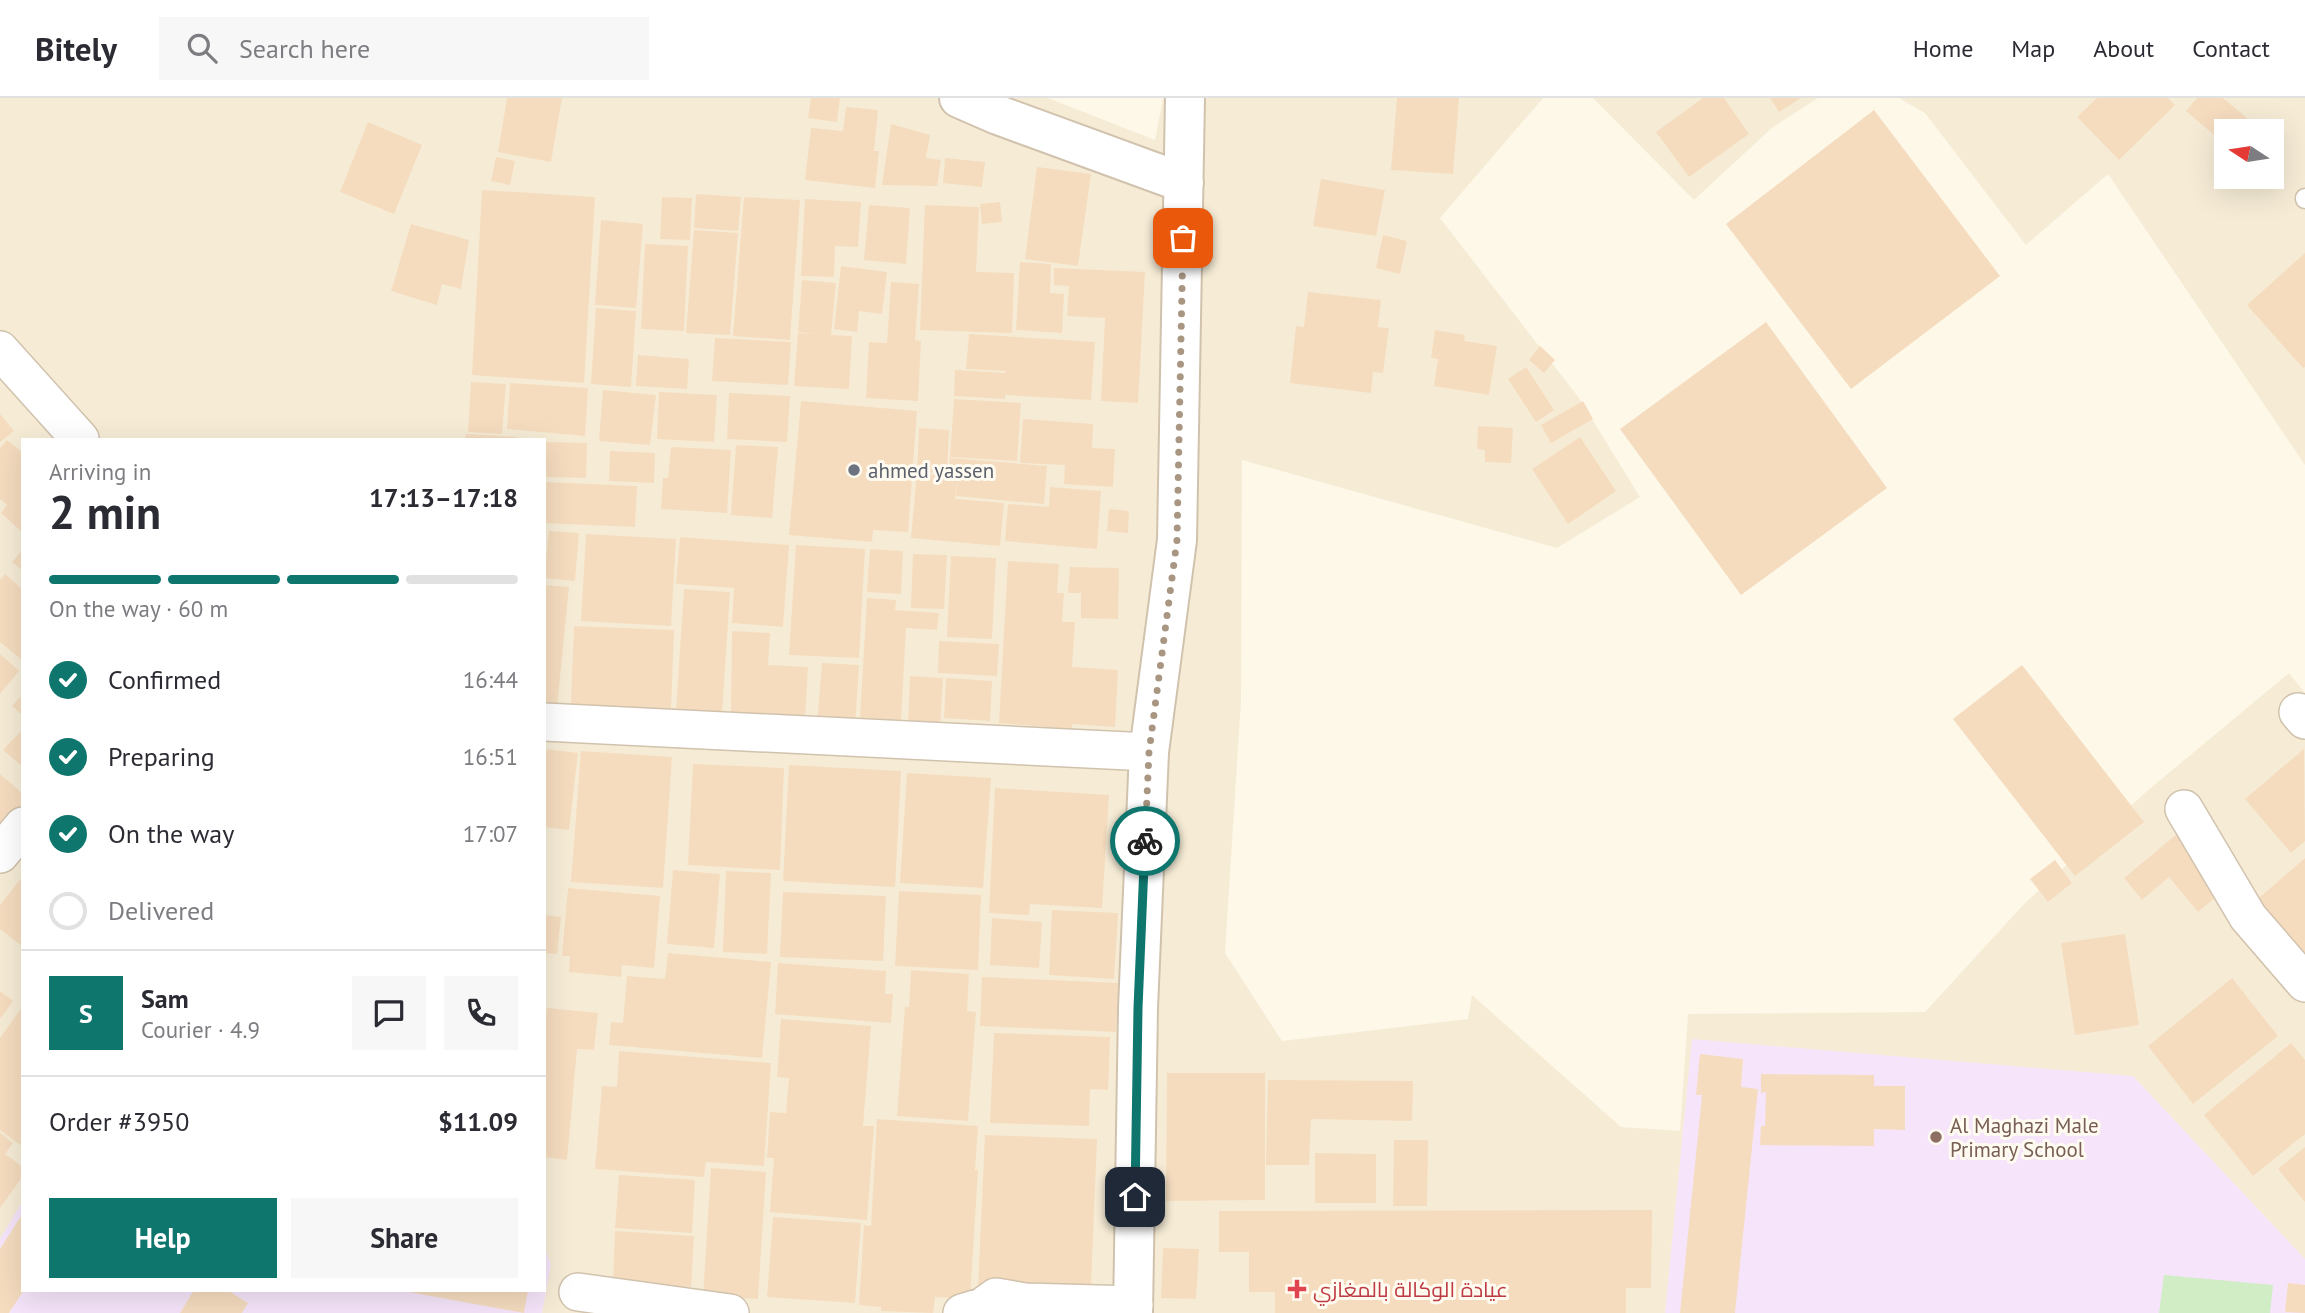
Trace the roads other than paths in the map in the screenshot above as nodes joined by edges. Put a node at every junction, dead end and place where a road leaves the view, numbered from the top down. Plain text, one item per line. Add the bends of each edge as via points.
1 (960, 98) edge
2 (1185, 98) edge
3 (1184, 183) junction
4 (0, 349) edge
5 (79, 438) edge
6 (546, 722) edge
7 (1149, 752) junction
8 (2184, 809) dead end
9 (21, 828) edge
10 (0, 854) edge
11 (2305, 983) edge
12 (578, 1292) dead end
13 (1133, 1309) edge
14 (730, 1313) edge
15 (962, 1313) edge

1 - 3 street
2 - 3 street
3 - 7 street via 1177,540
4 - 5 street
6 - 7 street
7 - 13 street via 1138,1008
8 - 11 street via 2248,917
9 - 10 street
12 - 14 street
13 - 15 street via 996,1297

